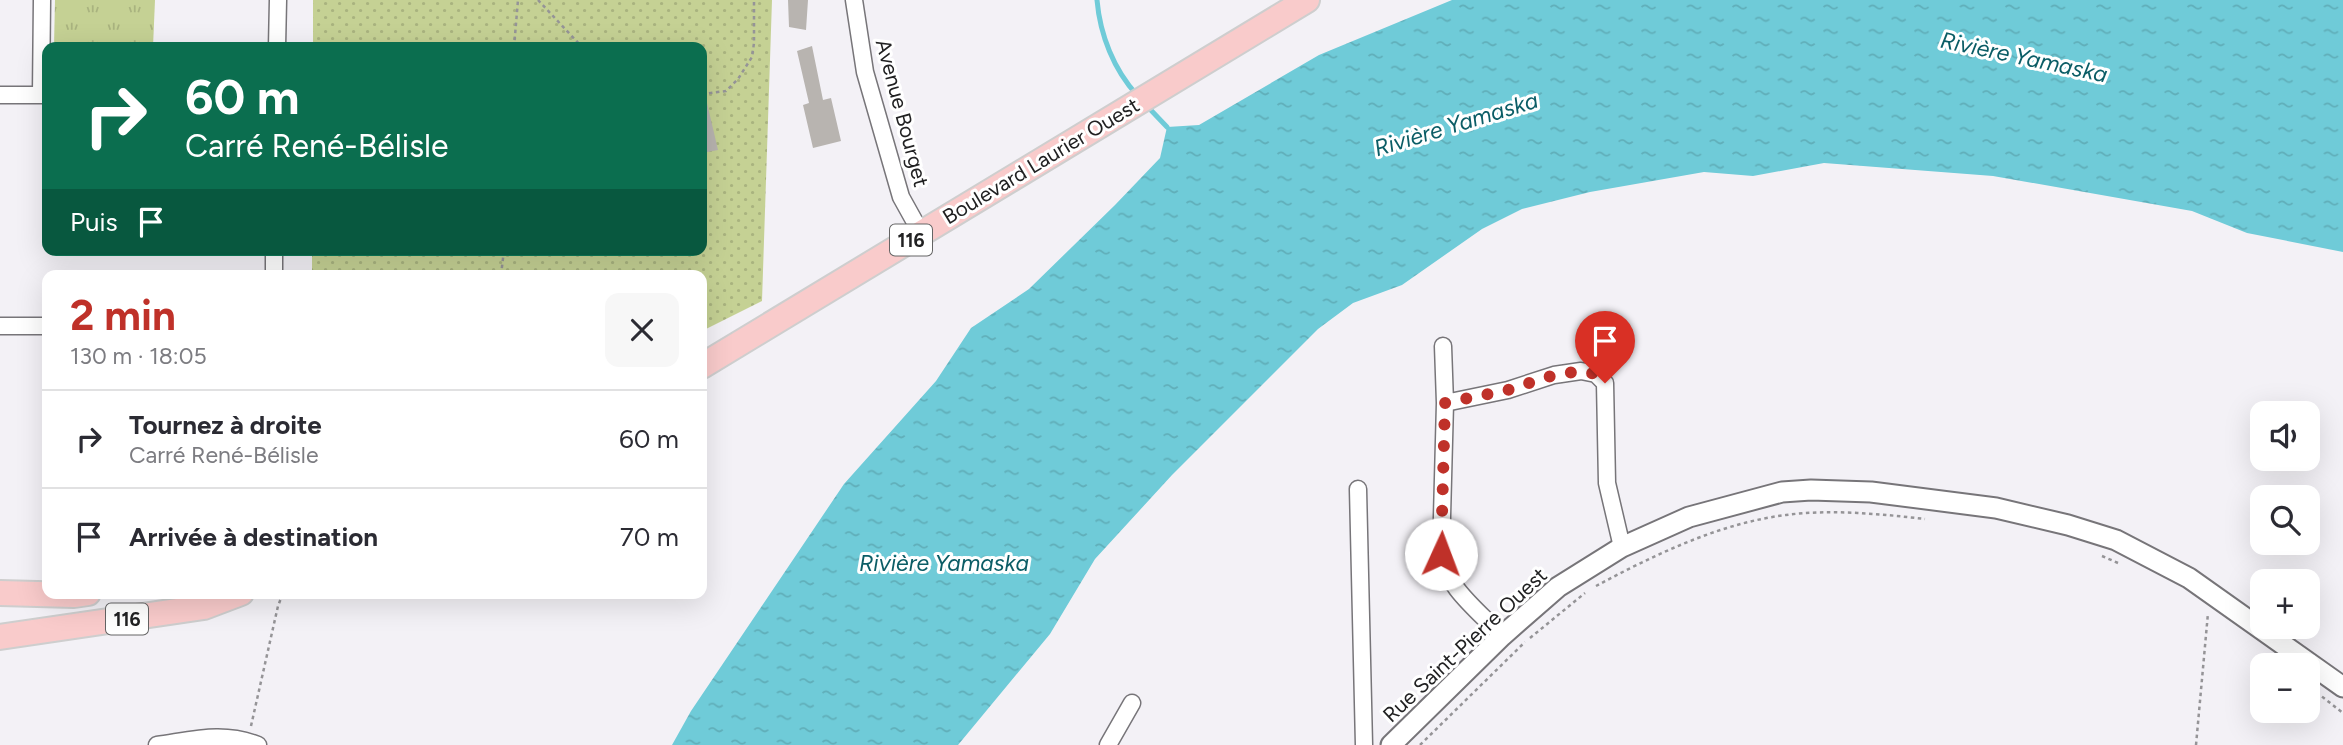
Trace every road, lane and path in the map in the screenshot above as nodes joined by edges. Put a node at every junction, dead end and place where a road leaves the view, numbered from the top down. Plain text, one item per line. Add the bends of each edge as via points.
1 (42, 0) edge
2 (278, 0) edge
3 (518, 0) edge
4 (538, 0) edge
5 (754, 0) edge
6 (854, 0) edge
7 (1307, 0) edge
8 (43, 42) edge
9 (277, 42) edge
10 (514, 42) edge
11 (577, 42) edge
12 (707, 93) edge
13 (0, 95) edge
14 (42, 95) edge
15 (921, 233) junction
16 (0, 326) edge
17 (42, 326) edge
18 (1443, 346) dead end
19 (707, 363) edge
20 (1445, 403) junction
21 (1358, 489) dead end
22 (1935, 520) dead end
23 (1622, 547) junction
24 (2093, 552) dead end
25 (2126, 567) dead end
26 (0, 593) edge
27 (42, 594) edge
28 (225, 599) edge
29 (281, 599) edge
30 (2218, 618) dead end
31 (1502, 636) junction
32 (4, 639) edge
33 (2343, 688) edge
34 (2320, 695) edge
35 (1132, 703) dead end
36 (2343, 713) edge
37 (253, 743) edge
38 (158, 745) edge
39 (1108, 745) edge
40 (1364, 745) edge
41 (1391, 745) edge
42 (1420, 745) edge
43 (2196, 745) edge

1 - 8 street
2 - 9 street
3 - 10 path
4 - 11 path
5 - 12 path via 752,57 726,90
6 - 15 street, Avenue Bourget via 866,72 901,197
7 - 15 main road, Boulevard Laurier Ouest / 116
13 - 14 street
15 - 19 main road, Boulevard Laurier Ouest / 116
16 - 17 street
18 - 20 street
20 - 23 street via 1554,375 1596,374 1605,383 1607,483
20 - 31 street via 1443,569
21 - 40 street, Rue Saint-Pierre Ouest
22 - 42 path via 1853,513 1786,515 1723,529 1649,557 1587,591 1526,641
23 - 31 street, Rue Saint-Pierre Ouest via 1558,587
23 - 33 street, Rue Saint-Pierre Ouest via 1689,517 1782,492 1871,492 1996,508 2116,540 2178,572
24 - 25 path
26 - 27 main road, 116
28 - 32 main road, 116 via 204,607
29 - 37 path
30 - 43 path via 2208,610
31 - 41 street, Rue Saint-Pierre Ouest
34 - 36 path
35 - 39 street
37 - 38 street via 219,736

